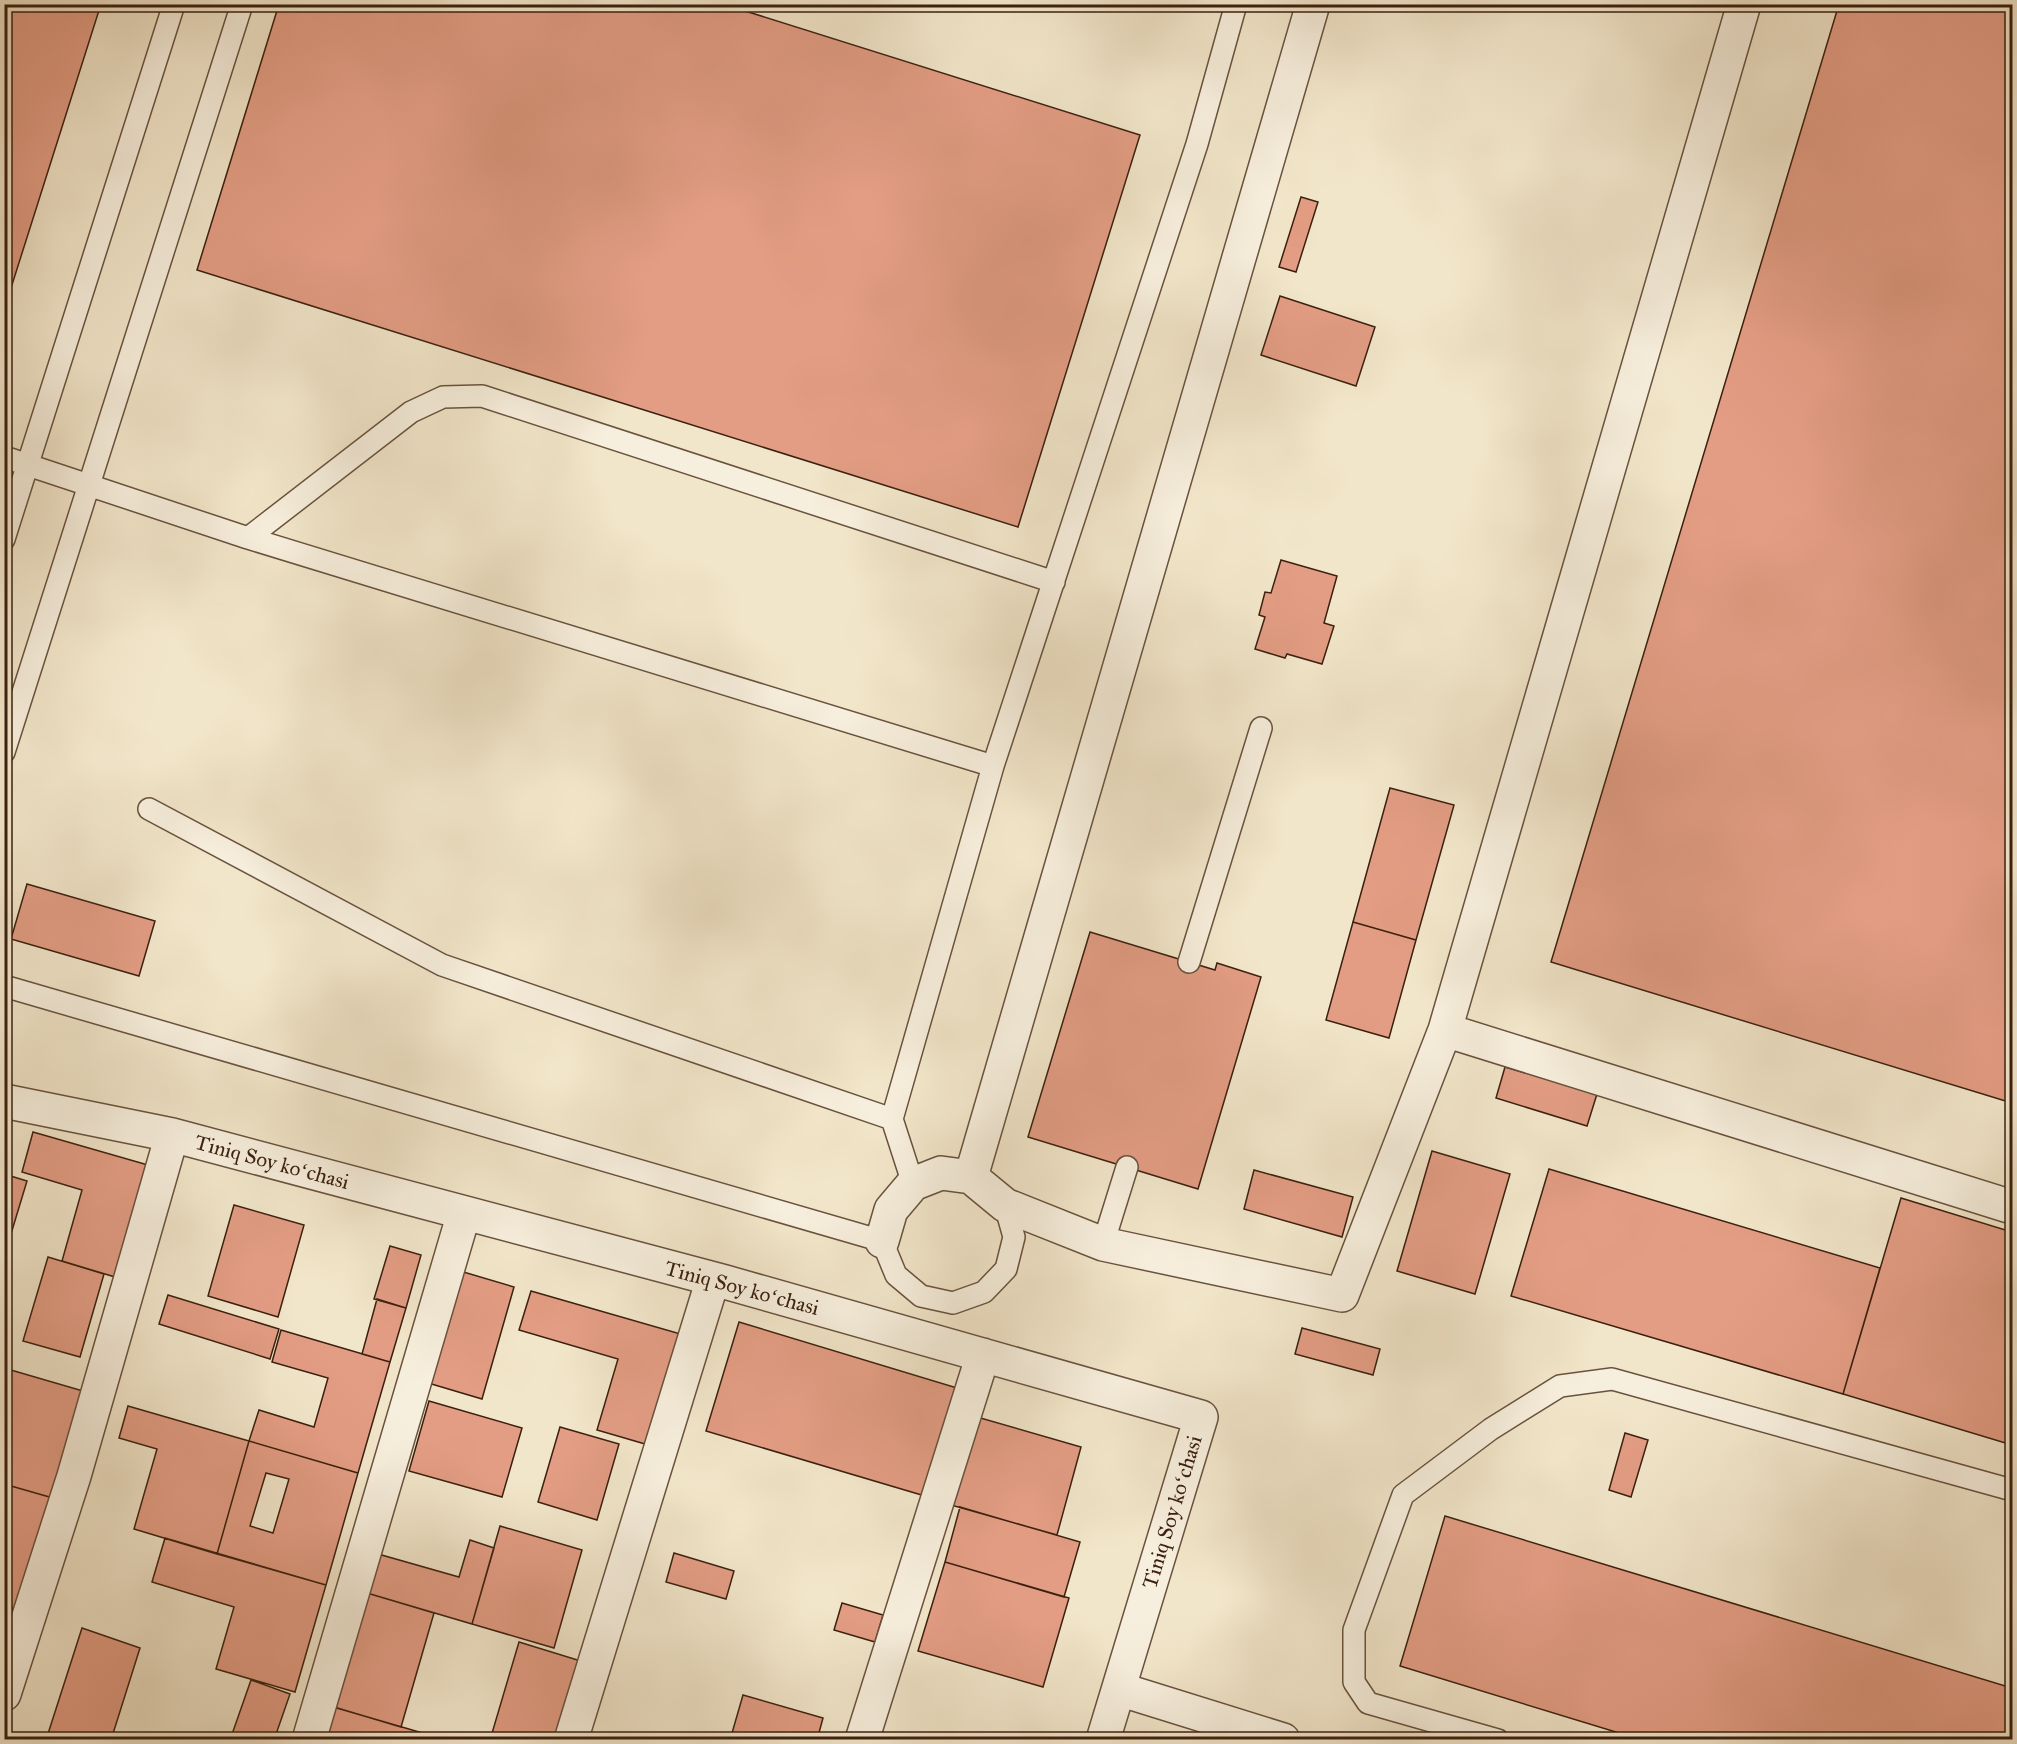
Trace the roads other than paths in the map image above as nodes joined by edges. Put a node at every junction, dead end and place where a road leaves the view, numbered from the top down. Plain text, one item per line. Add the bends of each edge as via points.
1 (174, 4) edge
2 (242, 4) edge
3 (1236, 4) edge
4 (1312, 4) edge
5 (1744, 4) edge
6 (4, 457) edge
7 (28, 465) junction
8 (89, 486) junction
9 (248, 538) junction
10 (4, 539) edge
11 (1054, 582) junction
12 (1261, 728) dead end
13 (4, 752) edge
14 (993, 766) junction
15 (149, 809) dead end
16 (1189, 962) dead end
17 (4, 987) edge
18 (1445, 1030) junction
19 (4, 1101) edge
20 (892, 1119) junction
21 (172, 1135) junction
22 (1127, 1167) dead end
23 (971, 1177) junction
24 (913, 1184) junction
25 (1005, 1205) junction
26 (2013, 1207) edge
27 (464, 1213) junction
28 (882, 1241) junction
29 (1103, 1244) junction
30 (713, 1279) junction
31 (983, 1355) junction
32 (2013, 1490) edge
33 (1119, 1689) junction
34 (4, 1694) edge
35 (309, 1740) edge
36 (571, 1740) edge
37 (862, 1740) edge
38 (1103, 1740) edge
39 (1283, 1740) edge
40 (1498, 1740) edge

1 - 7 lane
2 - 8 lane
3 - 11 lane via 1197,144
4 - 23 street
5 - 18 street
6 - 7 lane
7 - 8 lane
7 - 10 lane
8 - 9 lane
8 - 13 lane
9 - 11 lane via 411,412 443,397 482,396
9 - 14 lane
11 - 14 lane
12 - 16 lane
14 - 20 lane
15 - 20 lane via 442,965
17 - 28 lane
18 - 26 street
18 - 29 street via 1342,1295
19 - 21 street, Tiniq Soy koʻchasi
20 - 24 lane
21 - 27 street, Tiniq Soy koʻchasi
21 - 34 street via 74,1476
22 - 29 lane
23 - 24 street via 941,1173
23 - 25 street
24 - 28 street via 891,1210
25 - 28 lane via 1014,1237 1006,1269 984,1292 953,1303 921,1296 896,1275
25 - 29 street
27 - 30 street, Tiniq Soy koʻchasi
27 - 35 street
30 - 31 street, Tiniq Soy koʻchasi
30 - 36 street
31 - 33 street, Tiniq Soy koʻchasi via 1201,1417
31 - 37 street
32 - 40 lane via 1611,1379 1560,1386 1491,1429 1402,1495 1354,1630 1354,1682 1368,1703
33 - 38 street, Tiniq Soy koʻchasi
33 - 39 street

